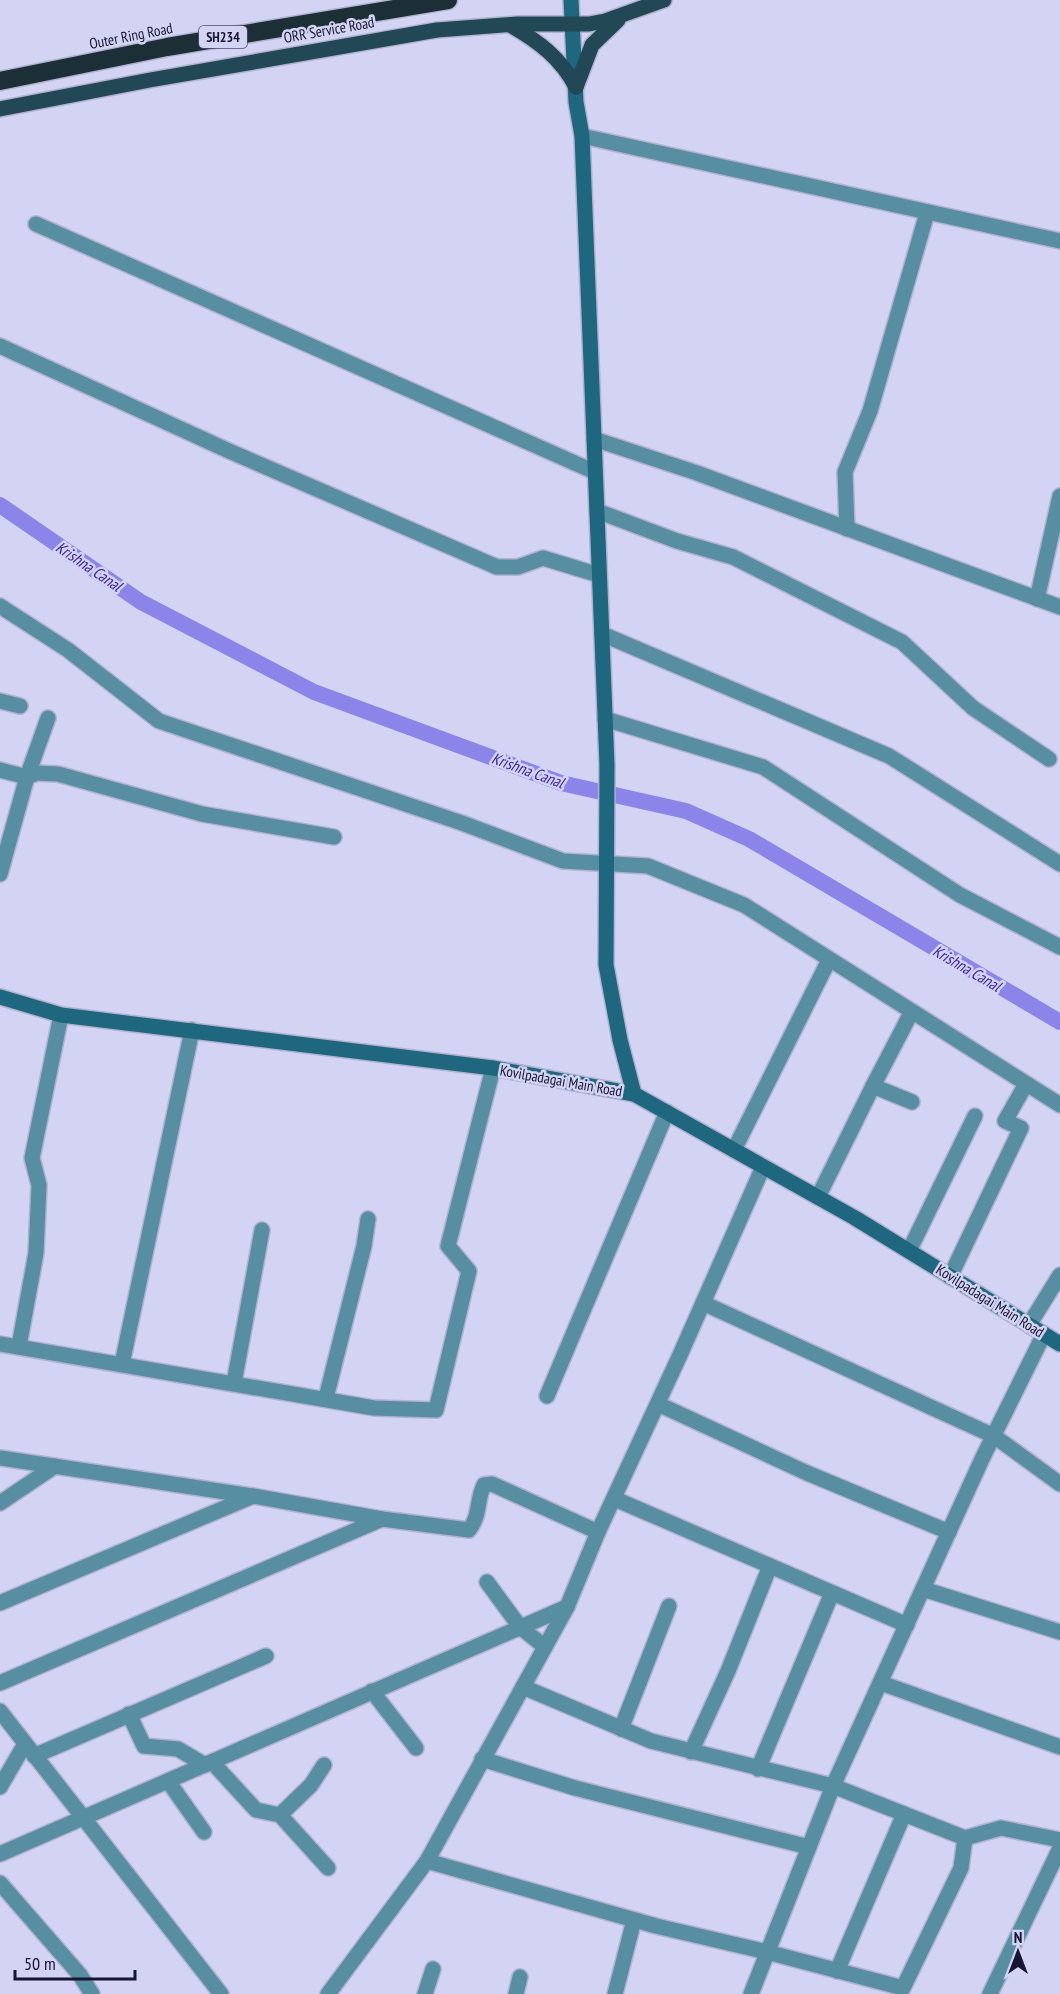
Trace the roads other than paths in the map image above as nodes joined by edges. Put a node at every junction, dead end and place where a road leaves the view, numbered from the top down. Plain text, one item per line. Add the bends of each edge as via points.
1 (448, 0) edge
2 (571, 0) edge
3 (664, 0) edge
4 (625, 14) junction
5 (510, 25) junction
6 (572, 25) junction
7 (0, 81) edge
8 (576, 87) junction
9 (0, 110) edge
10 (582, 136) junction
11 (927, 213) junction
12 (36, 224) dead end
13 (1060, 241) edge
14 (0, 346) edge
15 (594, 439) junction
16 (595, 472) junction
17 (1060, 496) edge
18 (597, 511) junction
19 (847, 529) junction
20 (599, 575) junction
21 (1037, 599) junction
22 (0, 606) edge
23 (1060, 607) edge
24 (602, 634) junction
25 (0, 701) edge
26 (20, 706) dead end
27 (48, 718) dead end
28 (605, 719) junction
29 (1049, 759) dead end
30 (0, 770) edge
31 (27, 777) junction
32 (334, 837) dead end
33 (605, 864) junction
34 (1060, 864) edge
35 (0, 874) edge
36 (1060, 947) edge
37 (829, 960) junction
38 (0, 998) edge
39 (911, 1013) junction
40 (61, 1015) junction
41 (192, 1030) junction
42 (492, 1068) junction
43 (1026, 1084) junction
44 (873, 1086) junction
45 (634, 1094) junction
46 (912, 1102) dead end
47 (1060, 1105) edge
48 (667, 1112) junction
49 (975, 1116) dead end
50 (734, 1150) junction
51 (763, 1167) junction
52 (818, 1197) junction
53 (368, 1219) dead end
54 (262, 1230) dead end
55 (909, 1251) junction
56 (1060, 1275) edge
57 (950, 1277) junction
58 (703, 1303) junction
59 (1029, 1325) junction
60 (1044, 1334) junction
61 (0, 1344) edge
62 (1060, 1344) edge
63 (19, 1346) junction
64 (122, 1364) junction
65 (234, 1383) junction
66 (547, 1396) dead end
67 (326, 1398) junction
68 (658, 1404) junction
69 (994, 1436) junction
70 (0, 1458) edge
71 (55, 1466) junction
72 (1060, 1484) edge
73 (253, 1496) junction
74 (615, 1499) junction
75 (0, 1503) edge
76 (382, 1519) junction
77 (598, 1532) junction
78 (949, 1532) junction
79 (770, 1566) junction
80 (487, 1582) dead end
81 (923, 1588) junction
82 (832, 1593) junction
83 (0, 1603) edge
84 (669, 1606) dead end
85 (567, 1607) junction
86 (907, 1625) junction
87 (520, 1627) junction
88 (1060, 1632) edge
89 (545, 1647) junction
90 (267, 1656) dead end
91 (0, 1683) edge
92 (881, 1683) junction
93 (523, 1687) junction
94 (372, 1691) junction
95 (0, 1711) edge
96 (129, 1714) junction
97 (621, 1729) junction
98 (1060, 1747) edge
99 (416, 1748) dead end
100 (30, 1750) junction
101 (691, 1752) junction
102 (482, 1759) junction
103 (209, 1763) junction
104 (324, 1765) dead end
105 (758, 1769) junction
106 (168, 1781) junction
107 (833, 1786) junction
108 (0, 1787) edge
109 (904, 1814) junction
110 (280, 1815) junction
111 (82, 1818) junction
112 (204, 1832) dead end
113 (965, 1838) junction
114 (1060, 1840) edge
115 (809, 1847) junction
116 (1060, 1848) edge
117 (0, 1854) edge
118 (427, 1861) junction
119 (328, 1868) dead end
120 (0, 1883) edge
121 (634, 1920) junction
122 (767, 1952) junction
123 (433, 1969) dead end
124 (837, 1971) junction
125 (520, 1977) dead end
126 (92, 1994) edge
127 (221, 1994) edge
128 (328, 1994) edge
129 (425, 1994) edge
130 (516, 1994) edge
131 (615, 1994) edge
132 (751, 1994) edge
133 (990, 1994) edge

1 - 7 highway, Outer Ring Road / SH234 via 167,47
2 - 6 street
3 - 4 main road, ORR Service Road
4 - 6 main road, ORR Service Road
4 - 8 main road via 592,45
5 - 6 main road, ORR Service Road
5 - 8 main road via 548,51
5 - 9 main road, ORR Service Road via 437,30
6 - 8 street
8 - 10 street
10 - 11 street
10 - 15 street
11 - 13 street
11 - 19 street via 870,411 845,472
12 - 16 street
14 - 20 street via 229,452 497,567 518,567 543,558
15 - 16 street
15 - 19 street
16 - 18 street
17 - 21 street
18 - 20 street
18 - 29 street via 733,557 902,642 973,708
19 - 21 street
20 - 24 street
21 - 23 street
22 - 33 street via 68,650 159,721 563,861
24 - 28 street
24 - 34 street via 889,756
25 - 26 street
27 - 31 street
28 - 33 street
28 - 36 street via 763,767 960,895
30 - 31 street
31 - 32 street via 37,773 58,774 202,814
31 - 35 street
33 - 37 street via 648,866 744,904
33 - 45 street via 606,965
37 - 39 street
37 - 50 street
38 - 40 street, Kovilpadagai Main Road
39 - 43 street
39 - 44 street
40 - 41 street, Kovilpadagai Main Road
40 - 63 street via 32,1158 39,1185 36,1253
41 - 42 street, Kovilpadagai Main Road
41 - 64 street
42 - 45 street, Kovilpadagai Main Road
42 - 67 street via 448,1246 469,1271 436,1410 374,1408
43 - 47 street
43 - 57 street via 1005,1121 1022,1128
44 - 46 street
44 - 52 street
45 - 48 street, Kovilpadagai Main Road
48 - 50 street, Kovilpadagai Main Road
48 - 66 street
49 - 55 street
50 - 51 street, Kovilpadagai Main Road
51 - 52 street, Kovilpadagai Main Road
51 - 58 street
52 - 55 street, Kovilpadagai Main Road
53 - 67 street
54 - 65 street
55 - 57 street, Kovilpadagai Main Road
56 - 59 street
57 - 59 street, Kovilpadagai Main Road
58 - 68 street
58 - 69 street
59 - 60 street, Kovilpadagai Main Road
60 - 62 street, Kovilpadagai Main Road
60 - 69 street
61 - 63 street
63 - 64 street
64 - 65 street
65 - 67 street
68 - 74 street
68 - 78 street via 807,1473
69 - 72 street
69 - 78 street
70 - 71 street
71 - 73 street
71 - 75 street
73 - 76 street
73 - 83 street
74 - 77 street
74 - 79 street
76 - 77 street via 469,1530 477,1519 484,1485 492,1484
76 - 91 street
77 - 85 street
78 - 81 street
79 - 82 street
79 - 101 street
80 - 87 street
81 - 86 street
81 - 88 street
82 - 86 street
82 - 105 street
84 - 97 street
85 - 87 street
85 - 89 street
86 - 92 street
87 - 89 street
87 - 94 street
89 - 93 street
90 - 96 street
92 - 98 street
92 - 107 street
93 - 97 street
93 - 102 street
94 - 99 street
94 - 103 street
95 - 100 street
96 - 100 street
96 - 103 street via 144,1746 178,1749
97 - 101 street
100 - 108 street
100 - 111 street
101 - 105 street
102 - 115 street via 575,1788
102 - 118 street
103 - 106 street
103 - 110 street via 256,1810
104 - 110 street
105 - 107 street
106 - 111 street
106 - 112 street
107 - 109 street
107 - 115 street
109 - 113 street
109 - 124 street
110 - 119 street
111 - 117 street
111 - 127 street
113 - 114 street via 1001,1828
113 - 124 street via 961,1868 903,1988
115 - 122 street
116 - 133 street
118 - 121 street
118 - 128 street
120 - 126 street
121 - 122 street
121 - 131 street
122 - 124 street
122 - 132 street
123 - 129 street
125 - 130 street

